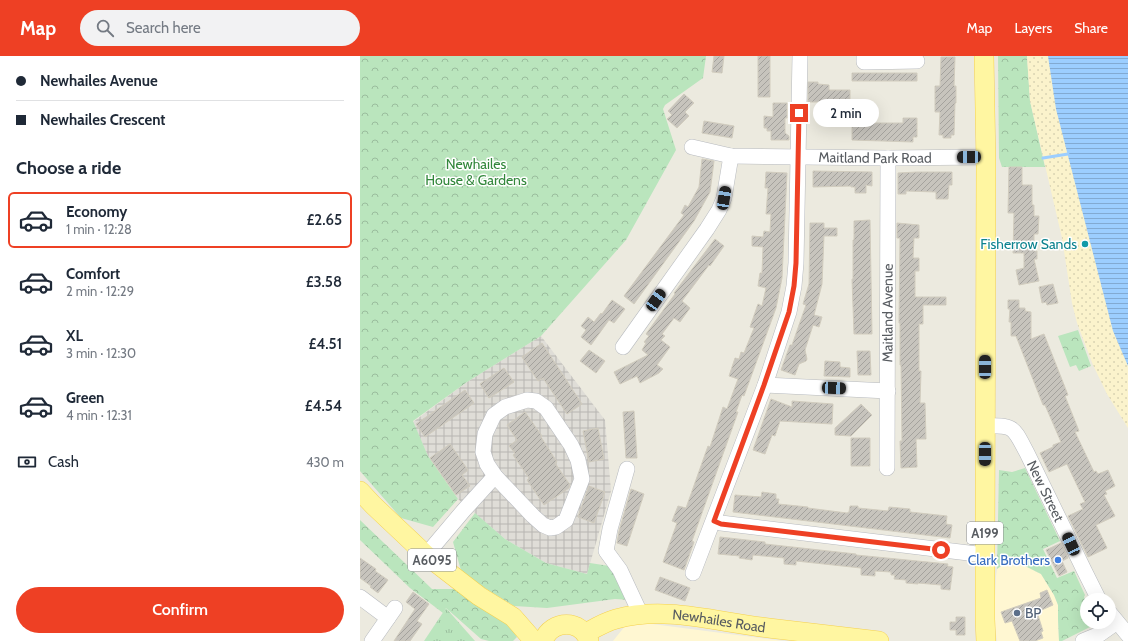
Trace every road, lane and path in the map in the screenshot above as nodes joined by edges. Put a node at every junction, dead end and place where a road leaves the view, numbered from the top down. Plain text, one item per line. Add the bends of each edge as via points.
1 (800, 56) edge
2 (864, 56) edge
3 (984, 56) edge
4 (917, 61) dead end
5 (692, 147) dead end
6 (731, 156) junction
7 (799, 156) junction
8 (986, 156) junction
9 (888, 158) junction
10 (622, 347) dead end
11 (764, 385) junction
12 (888, 391) junction
13 (985, 426) junction
14 (887, 468) dead end
15 (627, 469) dead end
16 (495, 476) junction
17 (360, 491) edge
18 (714, 521) junction
19 (426, 555) junction
20 (985, 555) junction
21 (693, 573) dead end
22 (1095, 593) edge
23 (360, 597) edge
24 (641, 614) junction
25 (513, 617) junction
26 (1116, 621) edge
27 (556, 626) junction
28 (1104, 629) edge
29 (1128, 635) edge
30 (587, 637) edge
31 (372, 641) edge
32 (534, 641) edge
33 (543, 641) edge
34 (879, 641) edge
35 (986, 641) edge
36 (1083, 641) edge

1 - 7 street
2 - 4 street via 864,62
3 - 8 main road, A199
5 - 6 street, Maitland Park Road
6 - 7 street, Maitland Park Road
6 - 10 street via 724,198 719,210
7 - 9 street, Maitland Park Road
7 - 11 street via 794,286 789,312
8 - 9 street, Maitland Park Road
8 - 13 main road, A199
9 - 12 street, Maitland Avenue
11 - 12 street
11 - 18 street
12 - 14 street, Maitland Avenue
13 - 20 main road, A199
13 - 22 street, New Street via 1006,426 1018,435
15 - 24 street via 606,551 620,570
16 - 16 street via 533,516 550,528 566,520 582,478 571,444 546,408 527,400 505,407 494,415 485,434 483,452
16 - 19 street
17 - 19 main road, Newhailes Road / A6095
18 - 20 street via 721,524
18 - 21 street
19 - 25 main road, Newhailes Road / A6095 via 479,596
20 - 35 main road, A199
23 - 31 street via 391,613
24 - 30 main road, Newhailes Road via 615,619
24 - 34 main road, Newhailes Road via 682,614 760,627
25 - 27 main road, Newhailes Road / A6095
25 - 32 main road, Newhailes Road / A6095
26 - 29 street
27 - 30 main road, Newhailes Road / A6095 via 572,624 580,628
27 - 33 main road
28 - 36 street via 1100,634

